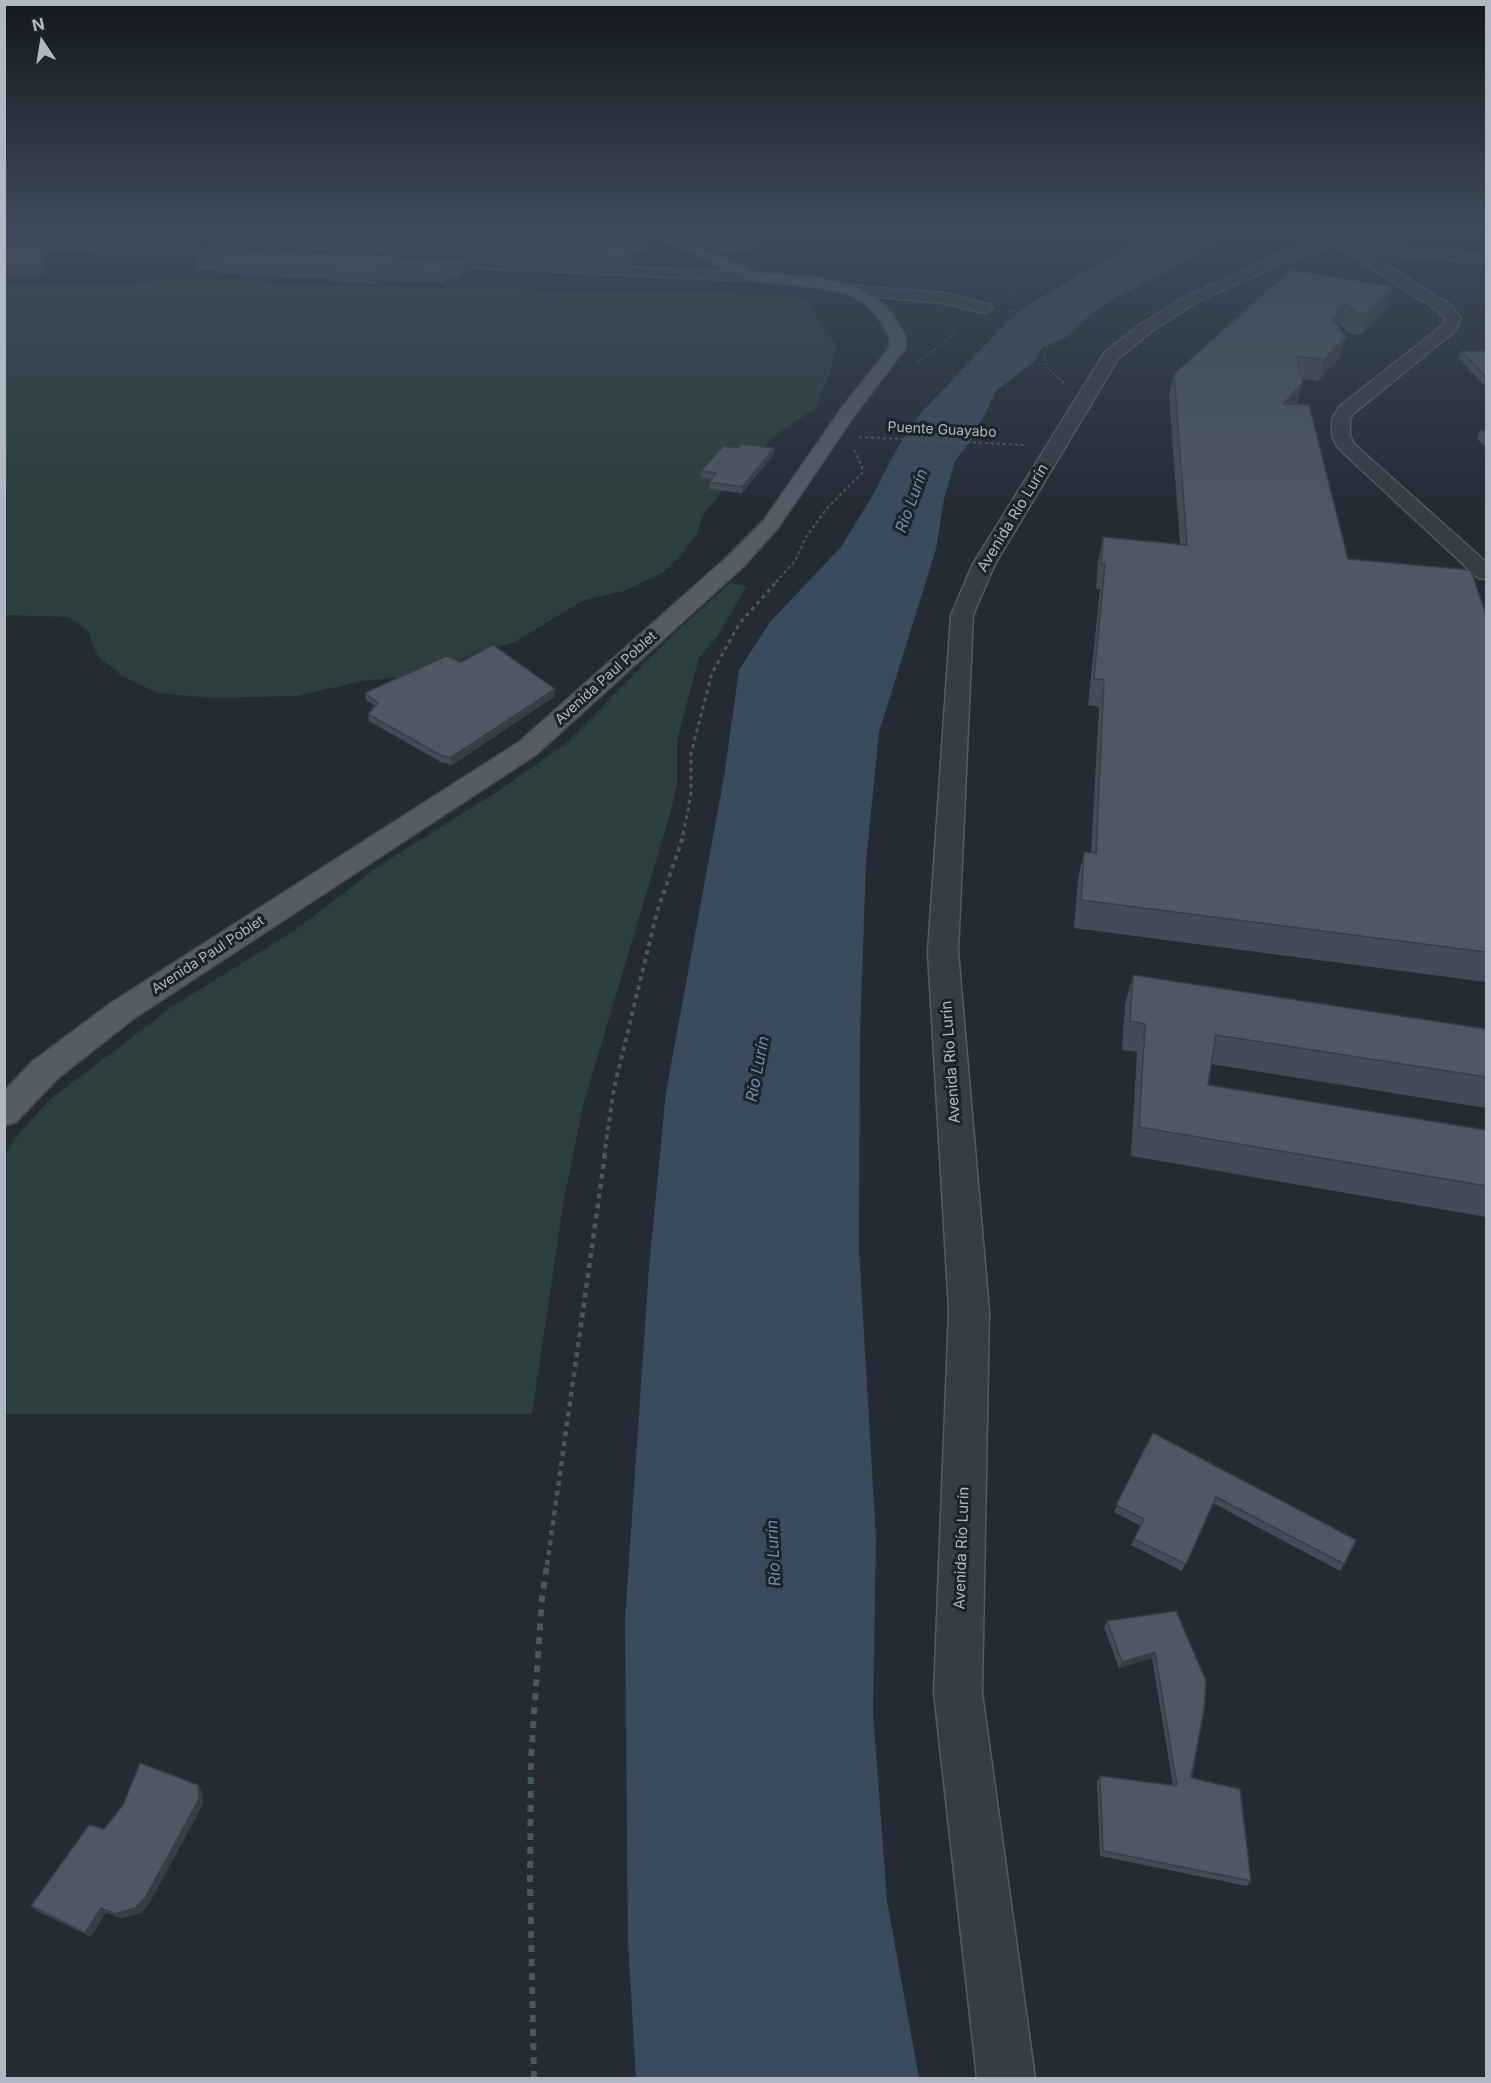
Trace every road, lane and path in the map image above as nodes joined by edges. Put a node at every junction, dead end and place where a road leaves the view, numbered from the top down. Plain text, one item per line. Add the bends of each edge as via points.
1 (889, 322) edge
2 (964, 322) edge
3 (1060, 322) edge
4 (1155, 322) edge
5 (1452, 322) edge
6 (915, 365) dead end
7 (1086, 397) junction
8 (876, 438) dead end
9 (1007, 444) dead end
10 (852, 445) dead end
11 (1486, 573) edge
12 (4, 1113) edge
13 (534, 2079) edge
14 (1006, 2079) edge

1 - 12 main road, Avenida Paul Poblet via 898,348 848,412 771,524 735,562 528,748 122,1011 45,1070
2 - 6 path
3 - 7 path via 1065,324 1049,342 1044,356 1048,368
4 - 7 street, Avenida Río Lurín via 1111,356
5 - 11 street via 1345,411 1341,435 1346,447
7 - 14 street, Avenida Río Lurín via 984,564 962,615 943,952 969,1311 958,1693
8 - 9 path, Puente Guayabo
10 - 13 path via 862,473 827,508 795,561 739,624 712,673 691,753 687,824 657,912 614,1088 542,1598 531,1759

